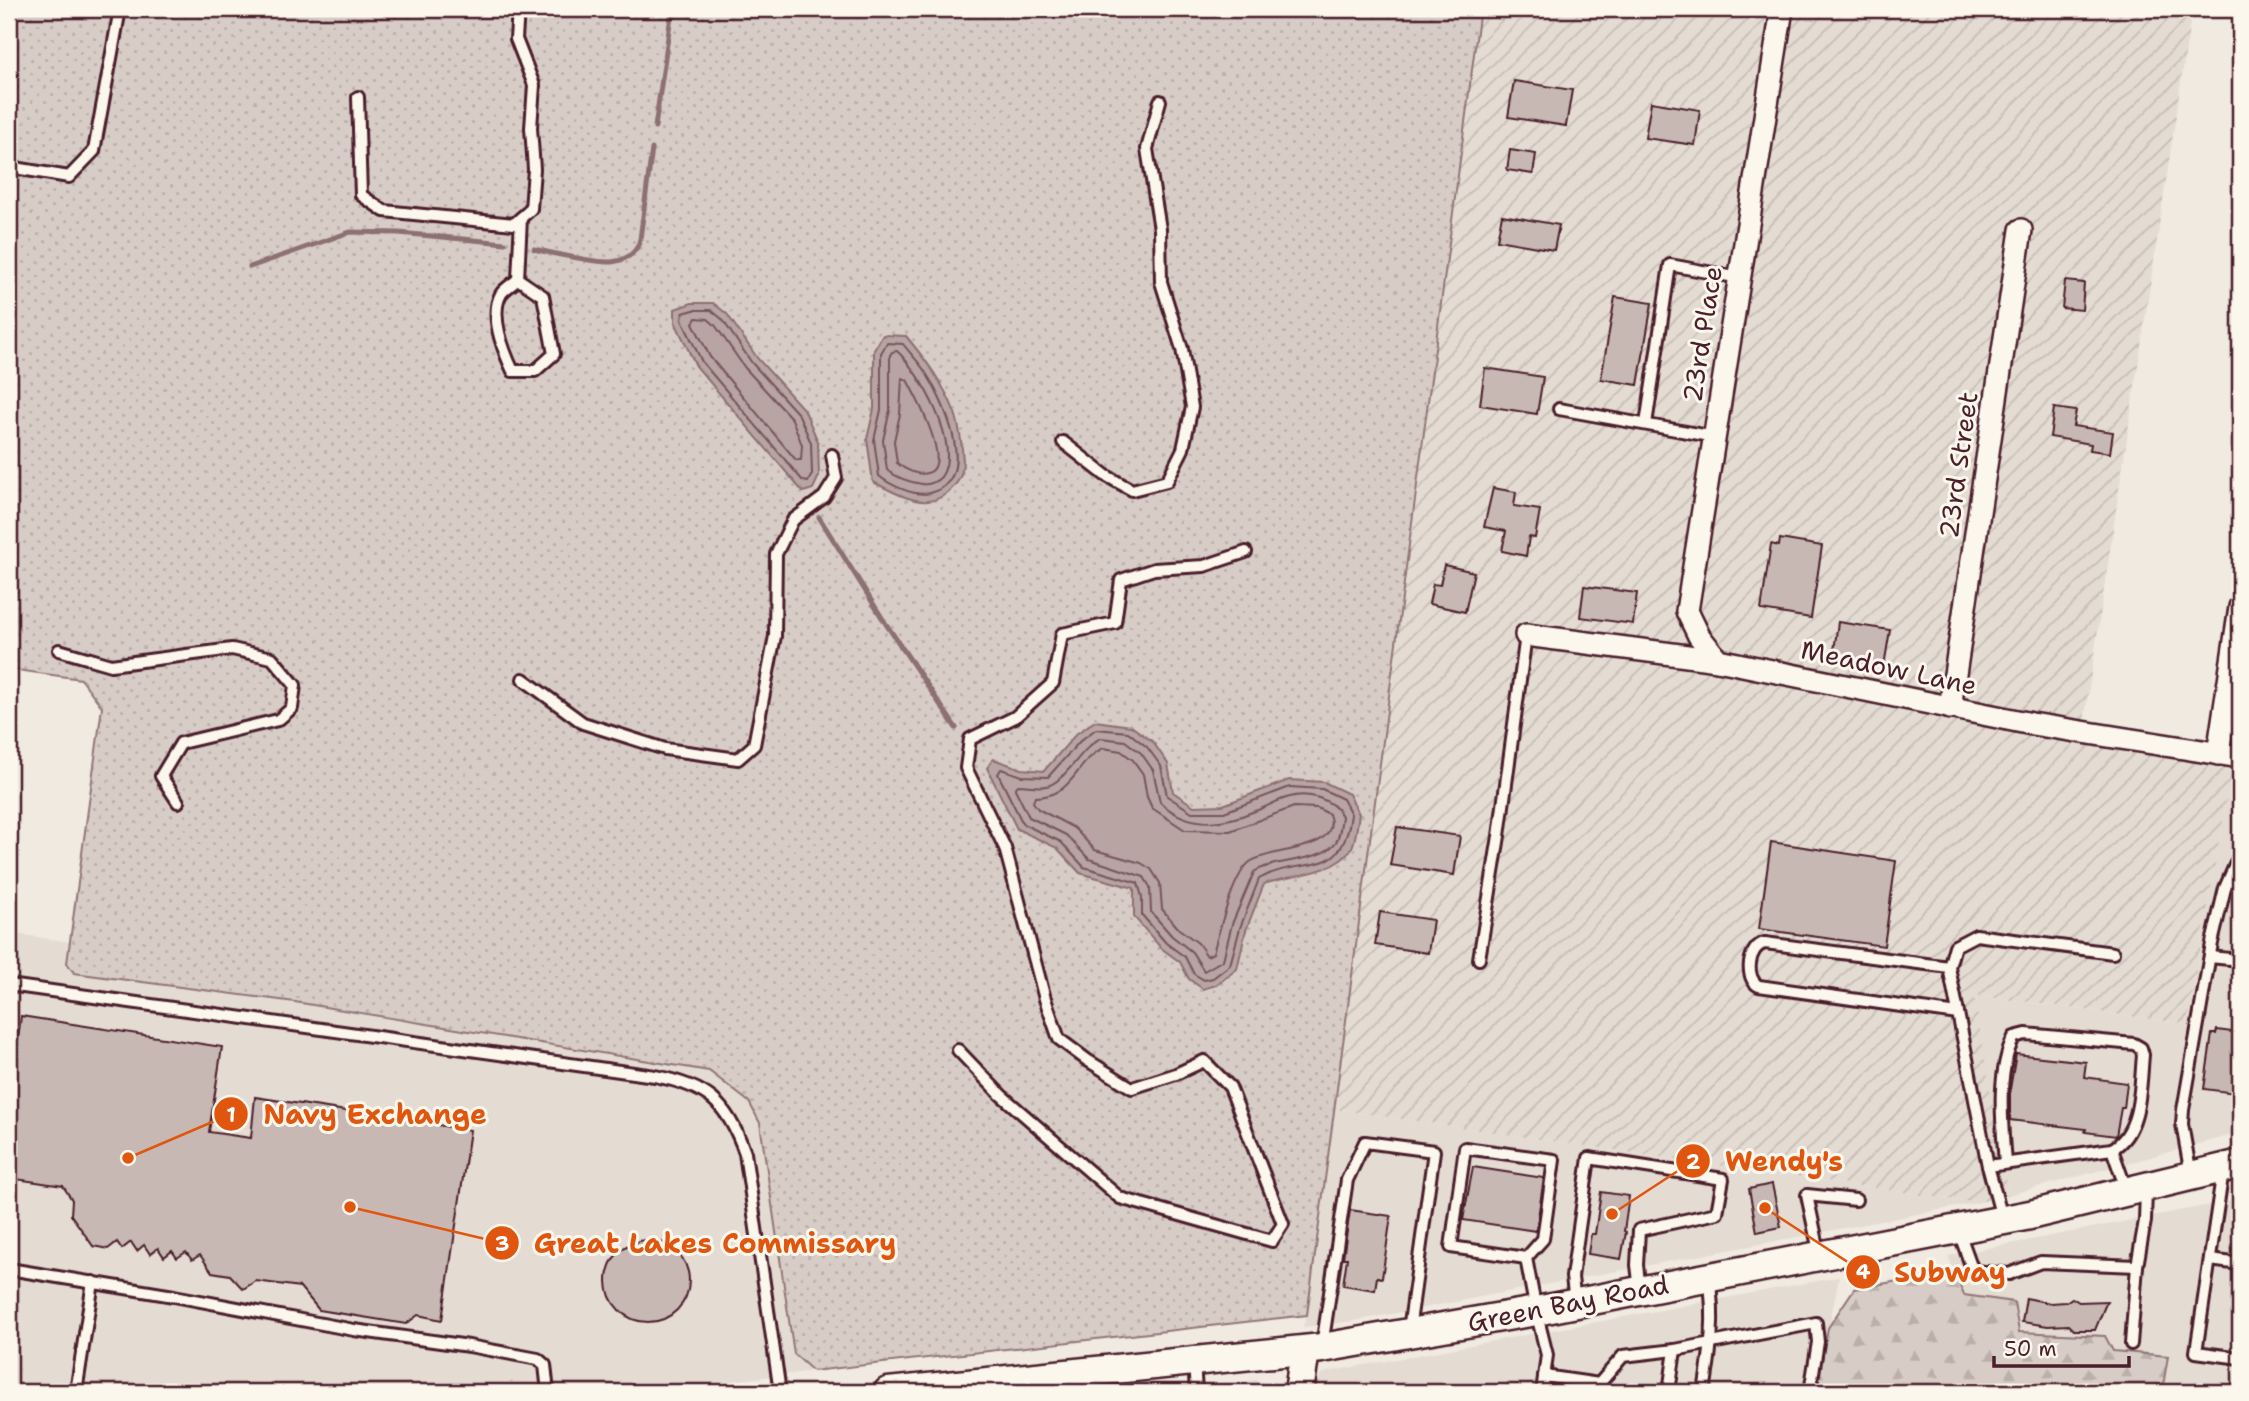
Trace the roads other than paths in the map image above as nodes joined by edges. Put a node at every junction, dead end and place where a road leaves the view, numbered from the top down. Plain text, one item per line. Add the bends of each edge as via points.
1 (120, 9) edge
2 (518, 9) edge
3 (1782, 9) edge
4 (358, 97) dead end
5 (1160, 101) dead end
6 (9, 167) edge
7 (521, 218) junction
8 (2021, 230) dead end
9 (1740, 278) junction
10 (518, 279) junction
11 (1559, 409) dead end
12 (1646, 425) junction
13 (1715, 437) junction
14 (1063, 443) dead end
15 (832, 456) dead end
16 (1246, 552) dead end
17 (2240, 607) edge
18 (1526, 635) joint
19 (59, 650) dead end
20 (1718, 660) junction
21 (523, 679) dead end
22 (1950, 708) junction
23 (2218, 754) junction
24 (2240, 757) edge
25 (178, 802) dead end
26 (2240, 854) edge
27 (2113, 953) dead end
28 (2210, 957) junction
29 (1479, 959) dead end
30 (2240, 960) edge
31 (1949, 967) junction
32 (9, 985) edge
33 (1958, 1014) junction
34 (958, 1050) dead end
35 (2112, 1149) junction
36 (2005, 1163) junction
37 (1988, 1166) junction
38 (2232, 1166) edge
39 (2191, 1176) junction
40 (2137, 1190) junction
41 (1856, 1200) dead end
42 (2003, 1221) junction
43 (1958, 1229) junction
44 (1819, 1256) junction
45 (1526, 1258) junction
46 (2210, 1260) junction
47 (2240, 1264) edge
48 (2137, 1266) junction
49 (9, 1269) edge
50 (1708, 1277) junction
51 (93, 1282) junction
52 (1640, 1290) junction
53 (1575, 1302) junction
54 (1535, 1311) junction
55 (1409, 1333) junction
56 (1712, 1344) junction
57 (2131, 1344) dead end
58 (1314, 1349) junction
59 (1675, 1350) junction
60 (2240, 1358) edge
61 (1194, 1361) junction
62 (1544, 1376) junction
63 (1011, 1385) edge
64 (1599, 1388) edge
65 (76, 1392) edge
66 (548, 1392) edge
67 (780, 1392) edge
68 (888, 1392) edge
69 (894, 1392) edge
70 (1196, 1392) edge
71 (1299, 1392) edge
72 (1542, 1392) edge
73 (1670, 1392) edge
74 (1704, 1392) edge
75 (1810, 1392) edge

1 - 6 lane via 94,151 69,177
2 - 7 lane via 516,39 534,85 531,209
3 - 9 street, 23rd Place
4 - 7 lane via 361,195 384,211 514,224
5 - 14 lane via 1147,149 1160,229 1161,282 1182,349 1192,407 1183,449 1167,481 1132,490
7 - 10 lane
8 - 22 street, 23rd Street
9 - 12 lane via 1670,265
9 - 13 street, 23rd Place
10 - 10 lane via 543,296 548,319 554,354 535,371 513,371 502,347 497,317 500,295
11 - 12 lane
12 - 13 lane
13 - 20 street, 23rd Place via 1687,611
15 - 21 lane via 836,478 824,497 793,520 776,554 775,636 754,745 738,760 665,749 583,723
16 - 34 lane via 1204,566 1154,569 1121,580 1115,623 1062,634 1053,683 1015,717 970,739 967,768 1005,848 1059,1039 1132,1088 1204,1062 1230,1087 1283,1224 1272,1241 1119,1198 1001,1095
17 - 23 street
18 - 20 street, Meadow Lane
18 - 29 lane
19 - 25 lane via 111,665 232,649 272,658 295,685 292,708 278,720 181,743 161,776
20 - 22 street, Meadow Lane
22 - 23 street, Meadow Lane
23 - 24 street, Meadow Lane
26 - 28 lane via 2224,888
27 - 31 lane via 1976,935 1955,946
28 - 30 lane
28 - 39 lane via 2182,1110
31 - 33 lane
31 - 33 lane via 1765,943 1753,950 1749,977 1759,986
32 - 67 lane via 691,1084 721,1107 745,1153
33 - 37 lane
35 - 36 lane
35 - 36 lane via 2124,1142 2132,1129 2144,1055 2141,1048 2026,1034 2014,1037 2008,1049 2001,1118
35 - 40 lane
36 - 37 lane
37 - 42 lane
38 - 39 main road, Green Bay Road
38 - 46 lane
39 - 40 main road, Green Bay Road
40 - 42 main road, Green Bay Road
40 - 48 lane via 2145,1221
41 - 44 lane via 1808,1195
42 - 43 main road, Green Bay Road
43 - 44 main road, Green Bay Road
43 - 48 lane via 1973,1271 2009,1274 2041,1262
44 - 50 main road, Green Bay Road
45 - 45 lane via 1544,1239 1554,1160 1465,1148 1451,1247
45 - 54 lane
46 - 47 lane
46 - 60 lane via 2196,1352
48 - 57 lane
49 - 51 lane
50 - 52 main road, Green Bay Road
50 - 56 lane
51 - 65 lane
51 - 66 lane via 538,1359 545,1365
52 - 53 main road, Green Bay Road
52 - 53 lane via 1639,1230 1717,1213 1723,1179 1589,1158 1572,1277
53 - 54 main road, Green Bay Road
54 - 55 main road, Green Bay Road
54 - 62 lane via 1547,1355
55 - 58 main road, Green Bay Road
55 - 58 lane via 1434,1152 1364,1142 1347,1180
56 - 59 lane
56 - 74 lane
56 - 75 lane via 1816,1324 1818,1342
58 - 61 main road, Green Bay Road
58 - 71 main road
59 - 64 lane via 1623,1356
59 - 73 lane
61 - 63 main road, Green Bay Road
61 - 70 lane
62 - 64 lane
62 - 72 lane
63 - 69 main road, Green Bay Road
68 - 69 main road, Green Bay Road

